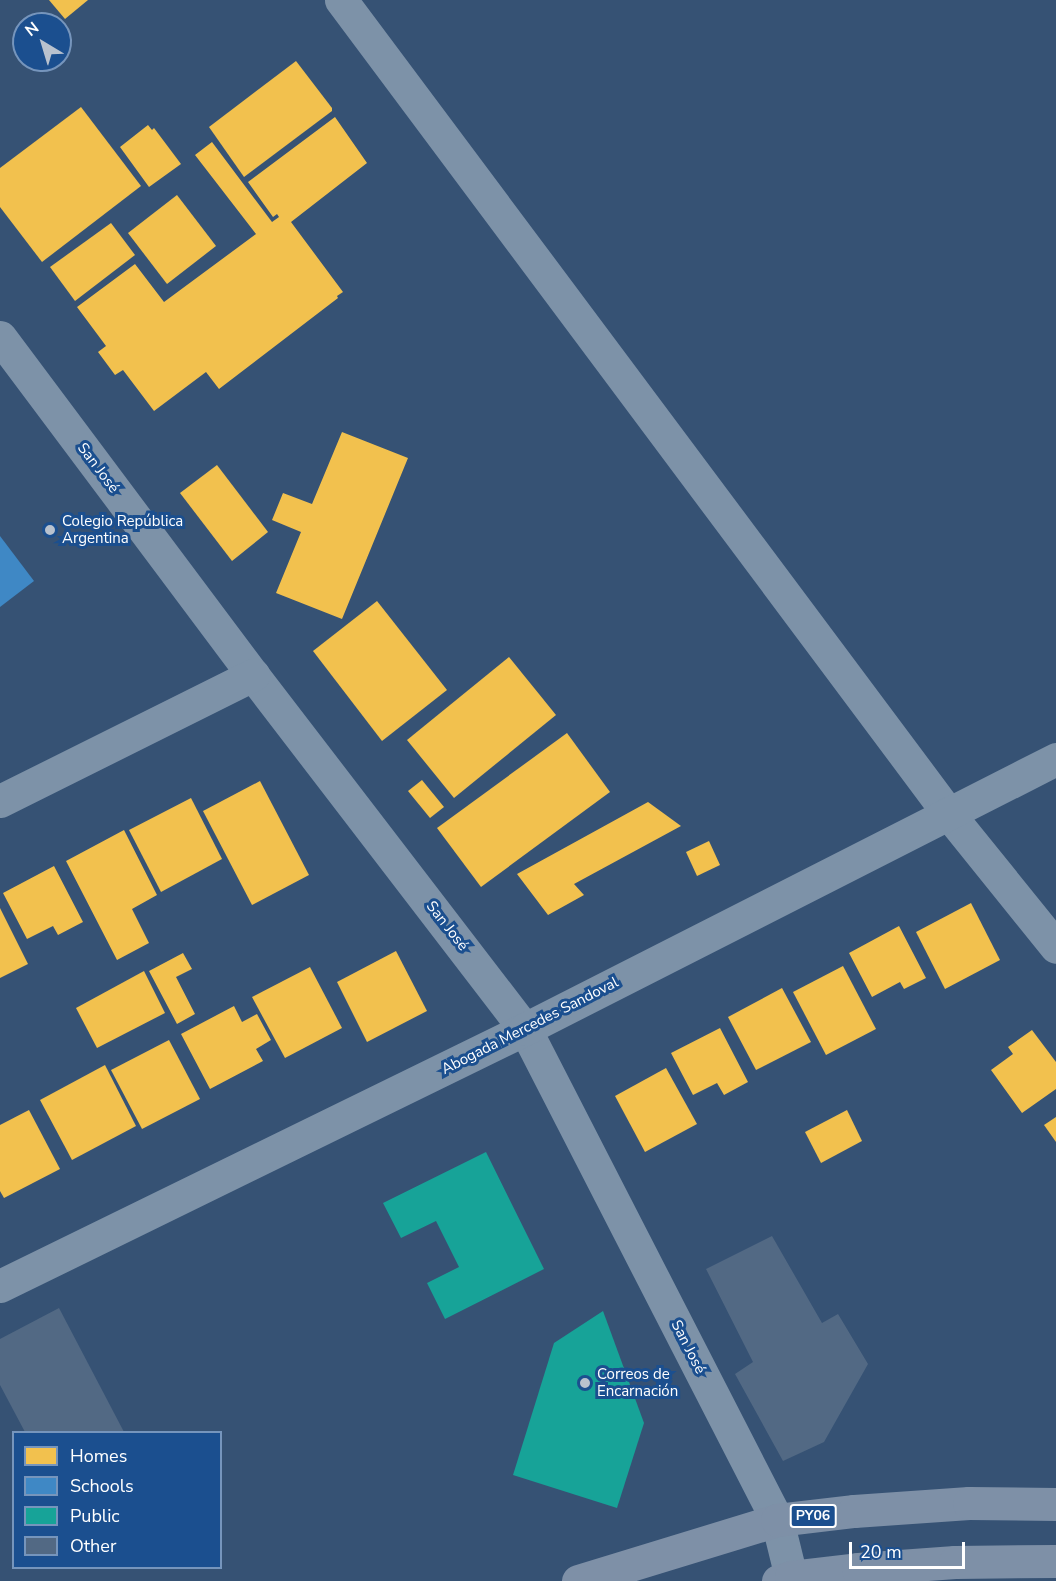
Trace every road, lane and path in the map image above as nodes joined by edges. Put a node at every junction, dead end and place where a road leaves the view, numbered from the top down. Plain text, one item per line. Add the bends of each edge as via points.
1 (340, 0) edge
2 (0, 337) edge
3 (253, 675) junction
4 (1056, 759) edge
5 (0, 801) edge
6 (948, 813) junction
7 (1056, 947) edge
8 (525, 1029) junction
9 (0, 1286) edge
10 (1056, 1504) edge
11 (777, 1520) junction
12 (1056, 1561) edge
13 (784, 1579) edge
14 (578, 1581) edge

1 - 6 street
2 - 3 street, San José
3 - 5 street
3 - 8 street, San José
4 - 6 street, Abogada Mercedes Sandoval
6 - 7 street
6 - 8 street, Abogada Mercedes Sandoval
8 - 9 street, Abogada Mercedes Sandoval
8 - 11 street, San José
10 - 11 highway, PY06 via 969,1503
11 - 13 street, San José
11 - 14 highway, PY06
12 - 13 highway via 955,1562

